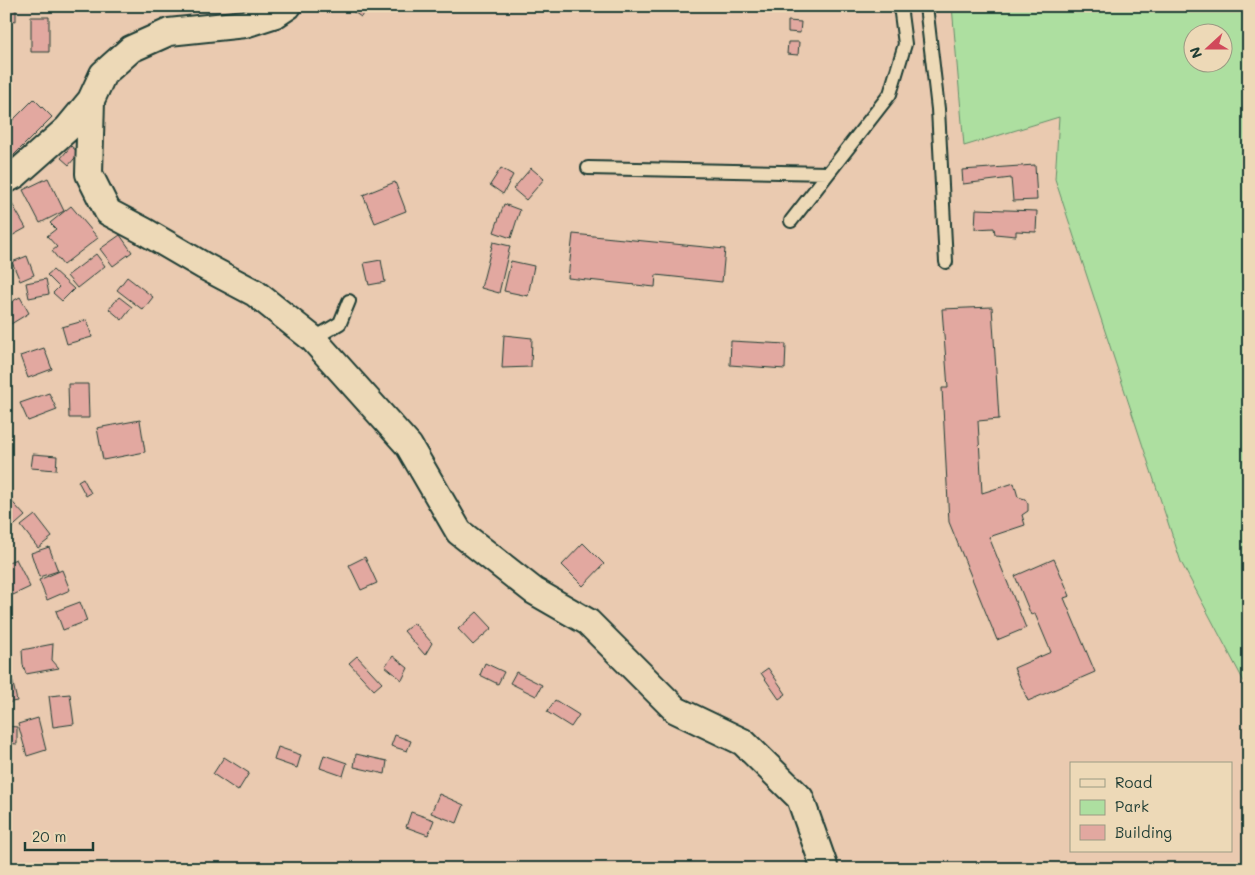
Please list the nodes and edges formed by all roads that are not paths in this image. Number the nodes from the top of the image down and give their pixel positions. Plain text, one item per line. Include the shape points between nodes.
1 (288, 6) edge
2 (900, 6) edge
3 (926, 6) edge
4 (91, 100) junction
5 (588, 168) dead end
6 (828, 173) junction
7 (6, 180) edge
8 (791, 221) dead end
9 (946, 262) dead end
10 (349, 301) dead end
11 (313, 339) junction
12 (824, 869) edge

1 - 4 street via 276,14 245,24 170,32 130,48 103,74
2 - 6 lane via 905,44 890,94
3 - 9 lane via 938,109
4 - 7 street via 67,129
4 - 11 street via 88,174 108,212 255,293
5 - 6 lane
6 - 8 lane
10 - 11 lane via 340,323
11 - 12 street via 409,446 459,532 534,591 588,622 676,710 743,742 800,798

